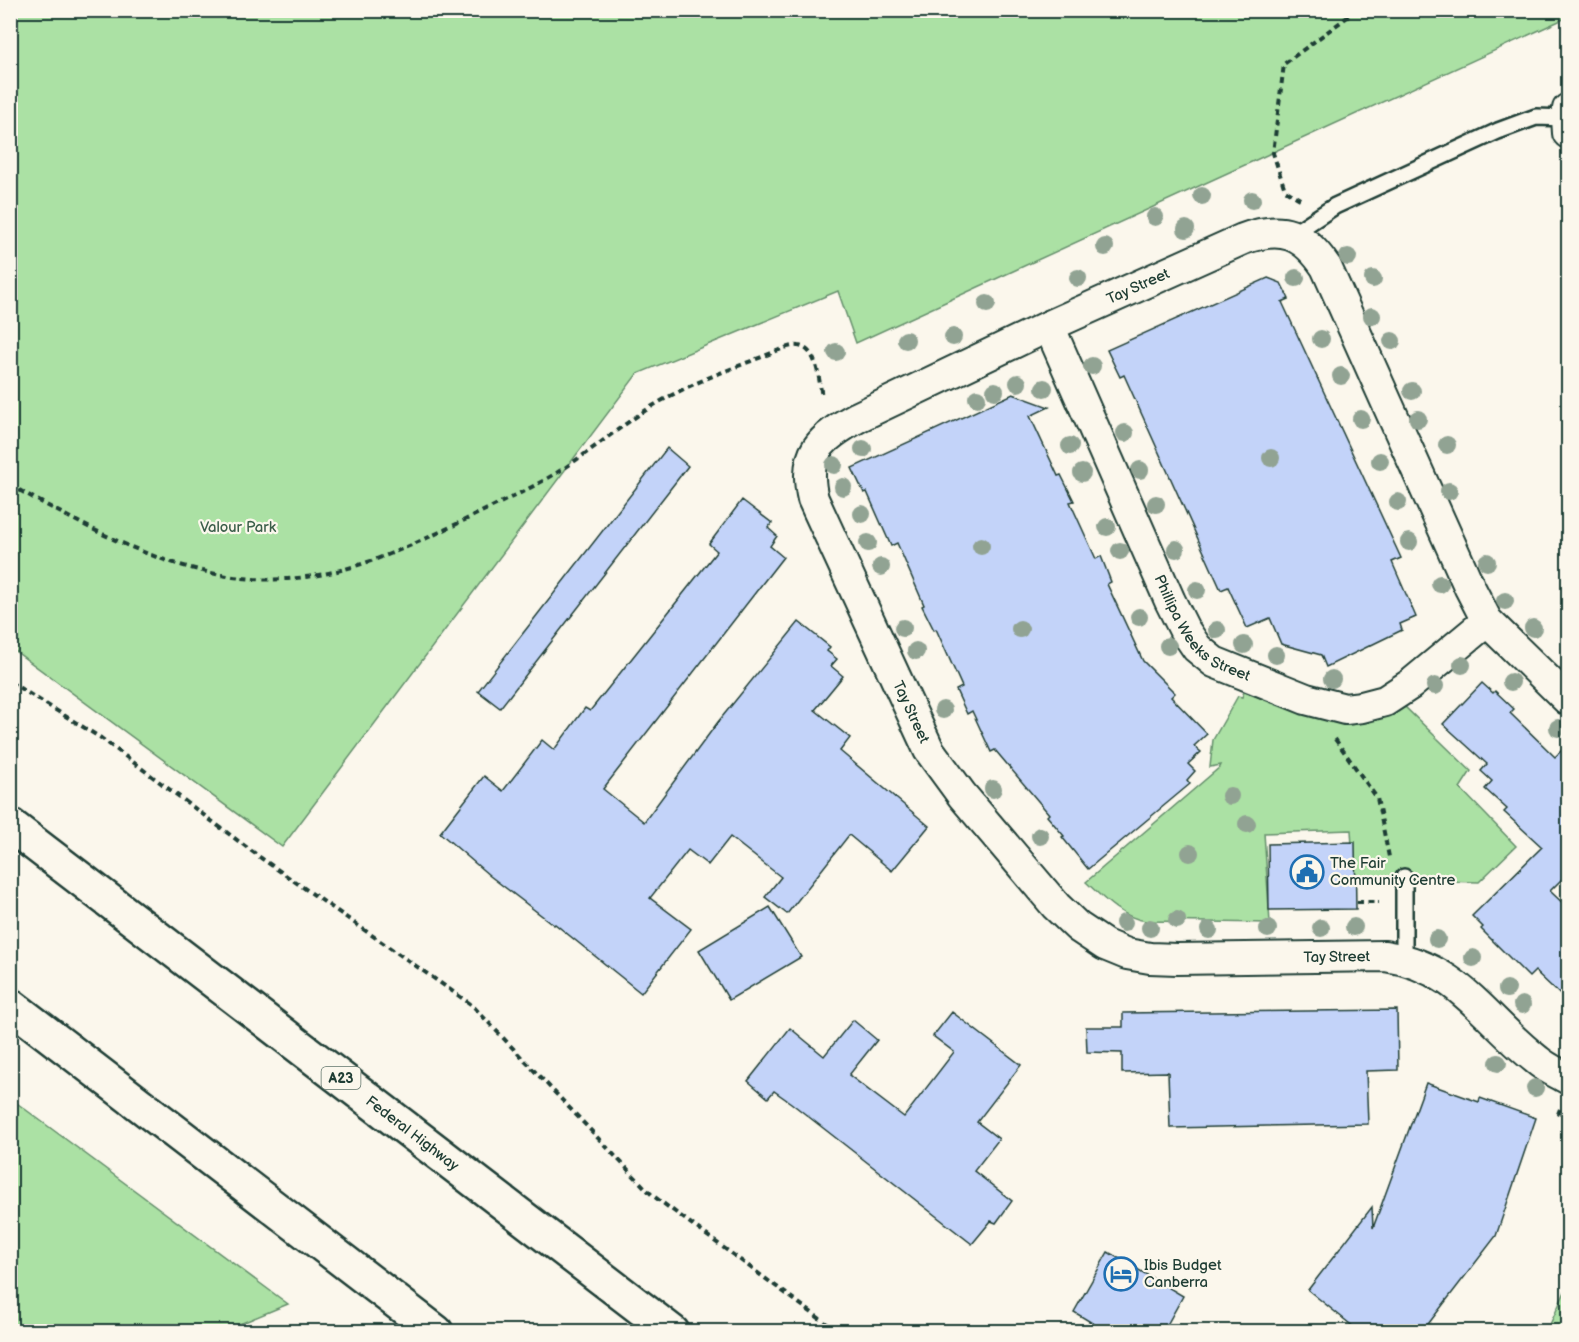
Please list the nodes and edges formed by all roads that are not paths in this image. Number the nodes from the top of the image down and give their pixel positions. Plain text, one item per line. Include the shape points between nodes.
1 (1568, 120) edge
2 (1291, 235) junction
3 (1049, 327) junction
4 (1488, 621) junction
5 (1569, 700) edge
6 (10, 825) edge
7 (1404, 878) road end
8 (1404, 959) junction
9 (10, 1005) edge
10 (1569, 1079) edge
11 (436, 1332) edge
12 (672, 1332) edge

1 - 2 lane via 1536,117 1498,131 1335,206
2 - 3 street, Tay Street via 1276,231 1243,239
2 - 4 street via 1304,242 1326,267
3 - 4 street, Phillipa Weeks Street via 1165,591 1197,648 1214,662 1306,699 1345,709 1362,707 1385,701 1411,684
3 - 8 street, Tay Street via 832,432 814,454 810,468 813,499 929,750 1056,906 1105,945 1150,958
4 - 5 street
6 - 12 highway, Federal Highway / A23
7 - 8 lane
8 - 10 street, Tay Street via 1444,976 1538,1061
9 - 11 highway

